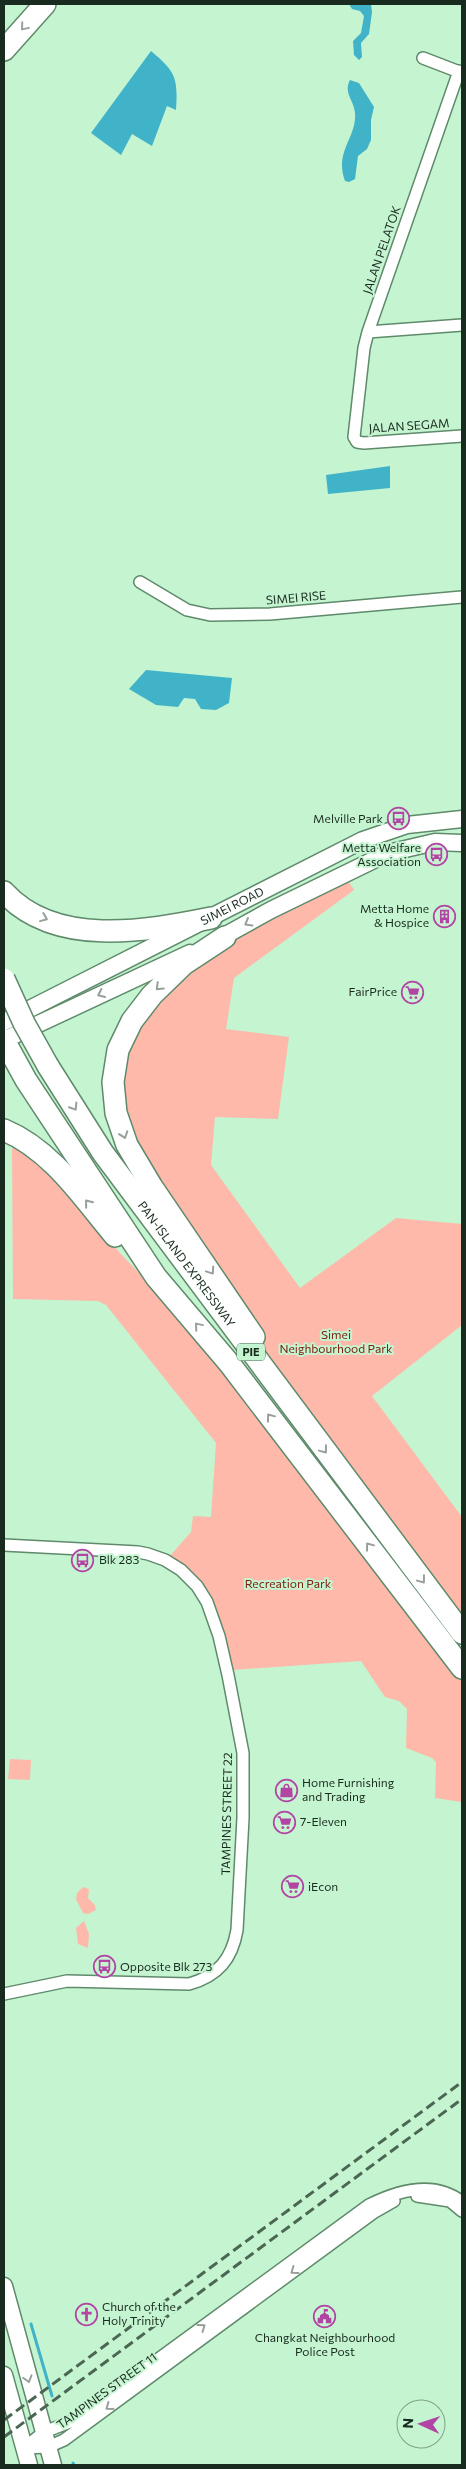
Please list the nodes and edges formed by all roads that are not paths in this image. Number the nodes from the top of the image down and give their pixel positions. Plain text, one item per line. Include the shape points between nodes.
1 (45, 4) edge
2 (4, 50) edge
3 (423, 58) dead end
4 (461, 72) edge
5 (462, 325) edge
6 (368, 332) junction
7 (462, 436) edge
8 (357, 442) joint
9 (140, 582) dead end
10 (462, 597) edge
11 (462, 819) edge
12 (462, 843) edge
13 (4, 892) edge
14 (211, 918) junction
15 (225, 937) junction
16 (4, 979) edge
17 (8, 1031) edge
18 (4, 1130) edge
19 (156, 1277) junction
20 (302, 1421) junction
21 (4, 1545) edge
22 (462, 1633) edge
23 (462, 1668) edge
24 (4, 1994) edge
25 (462, 2202) edge
26 (462, 2210) edge
27 (4, 2286) edge
28 (4, 2375) edge
29 (46, 2439) junction
30 (24, 2448) junction
31 (29, 2465) edge
32 (53, 2465) edge

1 -> 2 highway
3 - 4 street
4 - 6 street, JALAN PELATOK
5 - 6 street
6 - 8 street, JALAN PELATOK via 354,437
7 - 8 street, JALAN SEGAM
9 - 10 street, SIMEI RISE via 187,610 210,615 270,614
11 - 14 main road, SIMEI ROAD via 407,825 367,838
12 -> 15 main road, SIMEI ROAD via 435,842 388,853 271,910
13 -> 14 highway via 11,900 42,918 95,932 131,932
14 - 17 main road, SIMEI ROAD
15 -> 17 main road, SIMEI ROAD
15 -> 20 highway via 180,967 132,1021 118,1050 113,1082 116,1114 127,1145 152,1187 241,1314
16 -> 20 highway, PAN-ISLAND EXPRESSWAY / PIE, bridge via 48,1066 103,1153
17 - 19 highway, PIE via 26,1080
19 -> 18 highway via 134,1260 70,1181 38,1150
23 -> 19 highway, PIE via 229,1363
20 -> 22 highway, PAN-ISLAND EXPRESSWAY / PIE
21 - 24 street, TAMPINES STREET 22 via 138,1552 165,1560 181,1570 207,1602 219,1636 240,1732 244,1770 237,1930 231,1953 221,1968 205,1979 189,1984 67,1981
29 -> 25 street, TAMPINES STREET 11 via 369,2205 409,2190 433,2189 452,2194
26 -> 29 street, TAMPINES STREET 11 via 450,2201 431,2197 411,2196 389,2203 79,2430
27 -> 29 main road
28 - 30 main road
29 - 30 street, TAMPINES STREET 11
29 - 32 main road
30 - 31 main road

